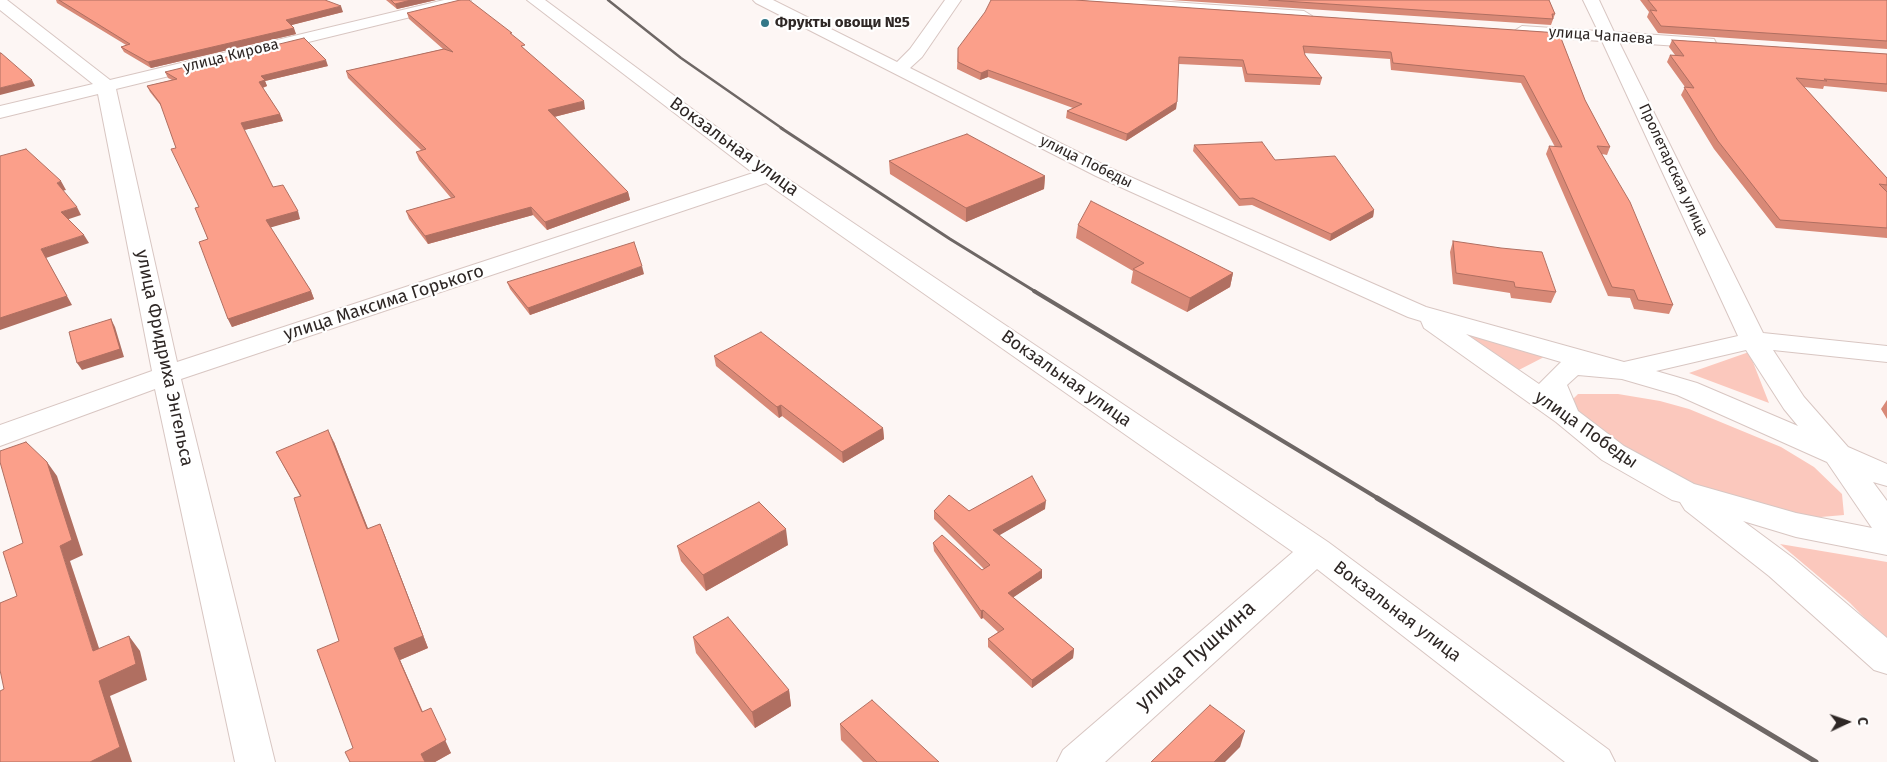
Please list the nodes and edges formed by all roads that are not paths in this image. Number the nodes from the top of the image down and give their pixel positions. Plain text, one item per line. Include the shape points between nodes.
1 (463, 0) edge
2 (535, 0) edge
3 (761, 0) edge
4 (954, 0) edge
5 (1075, 0) edge
6 (1591, 0) edge
7 (0, 2) edge
8 (1322, 17) edge
9 (1510, 30) edge
10 (1610, 37) junction
11 (1722, 44) edge
12 (899, 69) junction
13 (106, 86) junction
14 (0, 112) edge
15 (770, 175) junction
16 (1417, 312) junction
17 (1753, 340) junction
18 (1887, 354) edge
19 (1623, 371) junction
20 (166, 375) junction
21 (1566, 416) junction
22 (0, 436) edge
23 (1838, 455) junction
24 (1887, 476) edge
25 (1683, 492) junction
26 (1887, 525) edge
27 (1887, 543) edge
28 (1316, 550) junction
29 (1887, 659) edge
30 (255, 762) edge
31 (1077, 762) edge
32 (1595, 762) edge

1 - 13 street, улица Кирова
2 - 15 street, Вокзальная улица
3 - 12 street, улица Победы
4 - 12 street via 916,52
5 - 8 street
6 - 10 street, Пролетарская улица
7 - 13 street
9 - 10 street, улица Чапаева
10 - 11 street, улица Чапаева
10 - 17 street, Пролетарская улица
12 - 16 street, улица Победы via 1103,172
13 - 14 street, улица Кирова
13 - 20 street, улица Фридриха Энгельса
15 - 20 street, улица Максима Горького
15 - 28 street, Вокзальная улица
16 - 19 street, улица Победы
16 - 21 street, улица Победы
17 - 18 street
17 - 19 street
17 - 23 street, Пролетарская улица via 1794,403
19 - 21 street via 1572,366 1553,384
19 - 23 street, улица Победы via 1687,389
20 - 22 street, улица Максима Горького
20 - 30 street, улица Фридриха Энгельса
21 - 25 street, улица Победы via 1614,453
23 - 24 street, улица Победы
23 - 26 street, Пролетарская улица
25 - 27 street, улица Победы via 1796,525
25 - 29 street via 1781,567
28 - 31 street, улица Пушкина
28 - 32 street, Вокзальная улица

